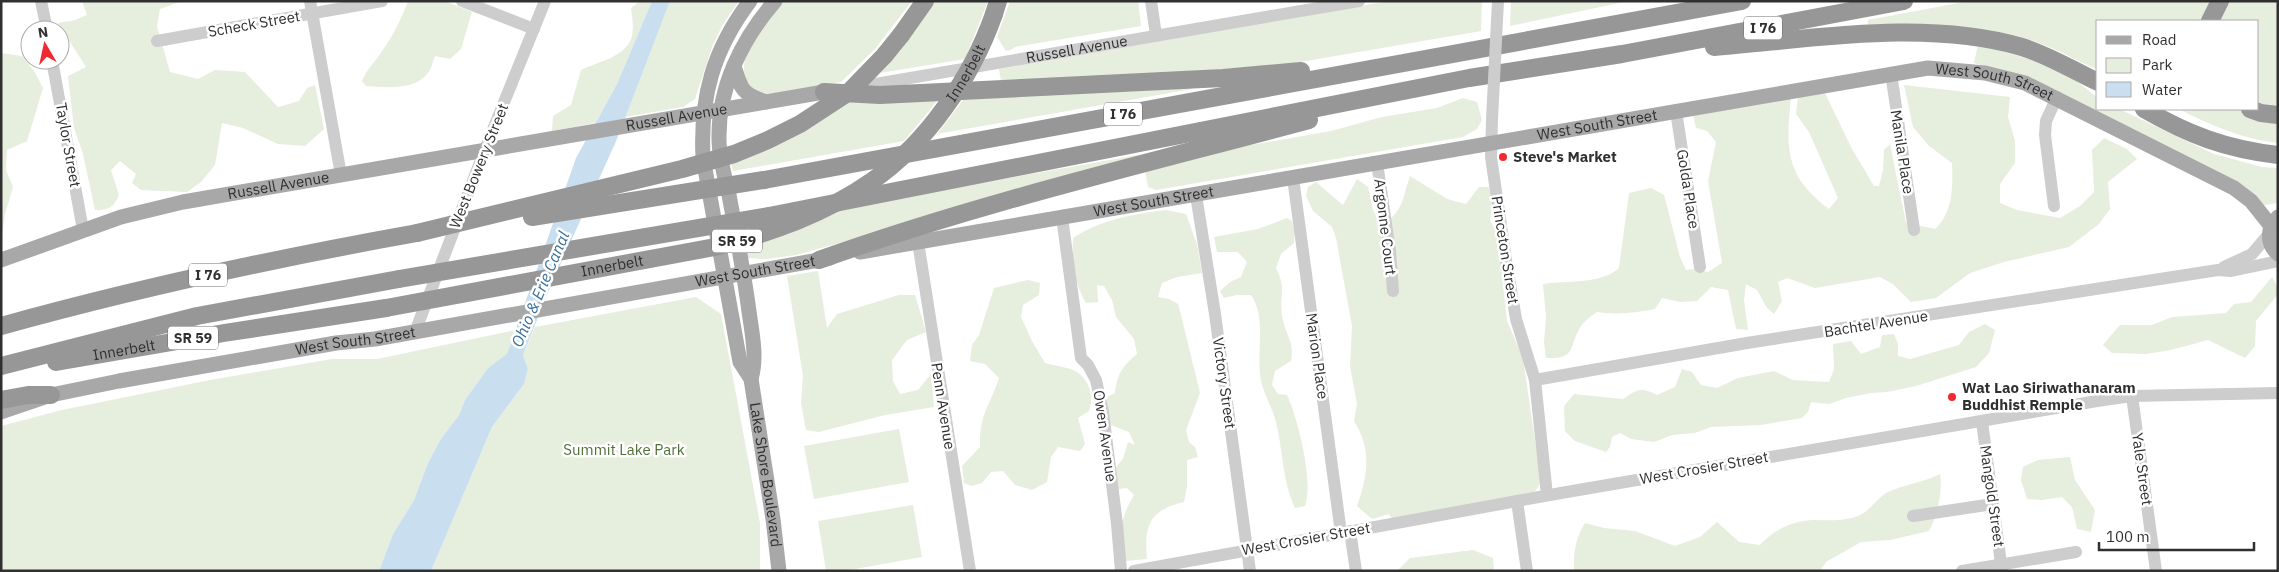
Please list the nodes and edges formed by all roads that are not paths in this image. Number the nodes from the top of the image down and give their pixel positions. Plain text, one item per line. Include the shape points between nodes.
1 (41, 1) edge
2 (382, 1) edge
3 (462, 1) edge
4 (545, 1) edge
5 (750, 1) edge
6 (775, 1) edge
7 (925, 1) edge
8 (1151, 1) edge
9 (1359, 1) edge
10 (1498, 1) edge
11 (1699, 1) edge
12 (1742, 1) edge
13 (1904, 1) edge
14 (2220, 1) edge
15 (1335, 3) edge
16 (312, 8) edge
17 (996, 8) edge
18 (45, 20) edge
19 (2210, 20) edge
20 (534, 29) junction
21 (1574, 32) junction
22 (1156, 35) junction
23 (157, 41) dead end
24 (1482, 47) junction
25 (1622, 54) junction
26 (734, 66) junction
27 (54, 70) edge
28 (1891, 73) junction
29 (1470, 78) junction
30 (2096, 81) edge
31 (824, 92) junction
32 (2057, 97) junction
33 (767, 103) junction
34 (2146, 110) edge
35 (2255, 110) edge
36 (721, 111) junction
37 (1676, 111) junction
38 (703, 114) junction
39 (2278, 115) edge
40 (1492, 142) junction
41 (484, 152) junction
42 (2278, 155) edge
43 (1378, 164) junction
44 (341, 175) junction
45 (1293, 178) junction
46 (1196, 195) junction
47 (2054, 206) dead end
48 (1062, 218) junction
49 (2273, 226) edge
50 (83, 230) junction
51 (1914, 230) dead end
52 (417, 233) junction
53 (918, 242) junction
54 (2278, 254) edge
55 (1, 260) edge
56 (819, 260) junction
57 (2278, 261) edge
58 (1700, 267) dead end
59 (2218, 270) junction
60 (744, 273) junction
61 (726, 276) junction
62 (1393, 291) dead end
63 (1, 326) edge
64 (415, 332) junction
65 (1, 366) edge
66 (1, 372) edge
67 (751, 379) junction
68 (1535, 380) junction
69 (2278, 394) edge
70 (51, 395) junction
71 (2132, 396) junction
72 (1, 400) edge
73 (1, 412) edge
74 (1982, 422) junction
75 (1548, 495) junction
76 (1517, 500) junction
77 (1993, 504) junction
78 (1913, 516) dead end
79 (1346, 532) junction
80 (1246, 549) junction
81 (2076, 552) dead end
82 (2002, 568) edge
83 (779, 571) edge
84 (970, 571) edge
85 (1121, 571) edge
86 (1134, 571) edge
87 (1250, 571) edge
88 (1356, 571) edge
89 (1527, 571) edge
90 (1962, 571) edge
91 (2156, 571) edge

1 - 18 street
2 - 16 street, Scheck Street
3 - 20 street
4 - 20 street, West Bowery Street
5 - 38 main road, Lake Shore Boulevard via 720,48
6 - 26 main road, Lake Shore Boulevard via 745,41
7 - 52 highway, bridge via 884,56 849,92 800,124 768,140 682,169
8 - 22 street
9 - 15 street, Russell Avenue
10 - 40 street, Princeton Street, bridge
11 - 21 highway
12 - 21 highway, I 76
13 - 25 highway, I 76
14 - 19 highway
15 - 22 street, Russell Avenue
16 - 23 street, Scheck Street
16 - 44 street
17 - 66 highway, Innerbelt / SR 59, bridge via 960,84 927,130 882,174 816,213 759,236 386,308 224,332
20 - 41 street, West Bowery Street
21 - 24 highway, I 76
22 - 31 street, Russell Avenue
24 - 31 highway via 1223,78 880,95
24 - 52 highway, I 76, bridge via 764,180
25 - 29 highway, I 76
25 - 30 highway via 1872,34 1923,33 1987,39 2023,48
26 - 33 main road via 743,91
26 - 36 main road, Lake Shore Boulevard
27 - 50 street, Taylor Street
28 - 32 main road, West South Street via 1928,68 1967,70 2014,79
28 - 37 main road, West South Street
28 - 51 street, Manila Place
29 - 56 highway via 1155,160 884,236
29 - 65 highway, I 76, bridge via 769,216 197,316
31 - 33 main road, Russell Avenue
32 - 47 street via 2046,121 2045,135
32 - 49 main road, West South Street via 2234,188 2251,201
33 - 36 main road, Russell Avenue
34 - 42 highway via 2209,141
35 - 39 highway
36 - 38 main road, Russell Avenue
36 - 60 main road, Lake Shore Boulevard via 720,152
37 - 40 main road, West South Street
37 - 58 street, Golda Place
38 - 41 main road, Russell Avenue
38 - 61 main road, Lake Shore Boulevard via 704,158
40 - 43 main road, West South Street
40 - 68 street, Princeton Street via 1493,175 1514,311
41 - 44 main road, Russell Avenue
41 - 64 street, West Bowery Street
43 - 45 main road, West South Street
43 - 62 street, Argonne Court
44 - 50 main road, Russell Avenue via 183,202
45 - 46 main road, West South Street
45 - 79 street, Marion Place
46 - 48 main road, West South Street
46 - 80 street, Victory Street
48 - 53 main road, West South Street
48 - 85 street, Owen Avenue via 1081,358 1096,380 1103,412
49 - 54 main road, West South Street via 2272,247
49 - 59 street, Bachtel Avenue via 2252,254
50 - 55 main road, Russell Avenue
52 - 63 highway, I 76 via 241,267
53 - 56 main road, West South Street
53 - 84 street, Penn Avenue
56 - 60 main road, West South Street
57 - 59 street, Bachtel Avenue via 2231,271
59 - 68 street, Bachtel Avenue via 1747,343
60 - 61 main road, West South Street
60 - 67 main road, Lake Shore Boulevard via 756,363
61 - 64 main road, West South Street
61 - 67 main road, Lake Shore Boulevard via 740,362
64 - 70 main road, West South Street via 336,343
67 - 83 main road, Lake Shore Boulevard via 774,519
68 - 75 street, Princeton Street
69 - 71 street, West Crosier Street
70 - 72 highway
70 - 73 main road, West South Street
71 - 74 street, West Crosier Street
71 - 91 street, Yale Street
74 - 75 street, West Crosier Street
74 - 77 street, Mangold Street
75 - 76 street, West Crosier Street
76 - 79 street, West Crosier Street
76 - 89 street
77 - 78 street
77 - 82 street, Mangold Street
79 - 80 street, West Crosier Street
79 - 88 street, Marion Place
80 - 86 street, West Crosier Street
80 - 87 street, Victory Street
81 - 82 street
82 - 90 street

